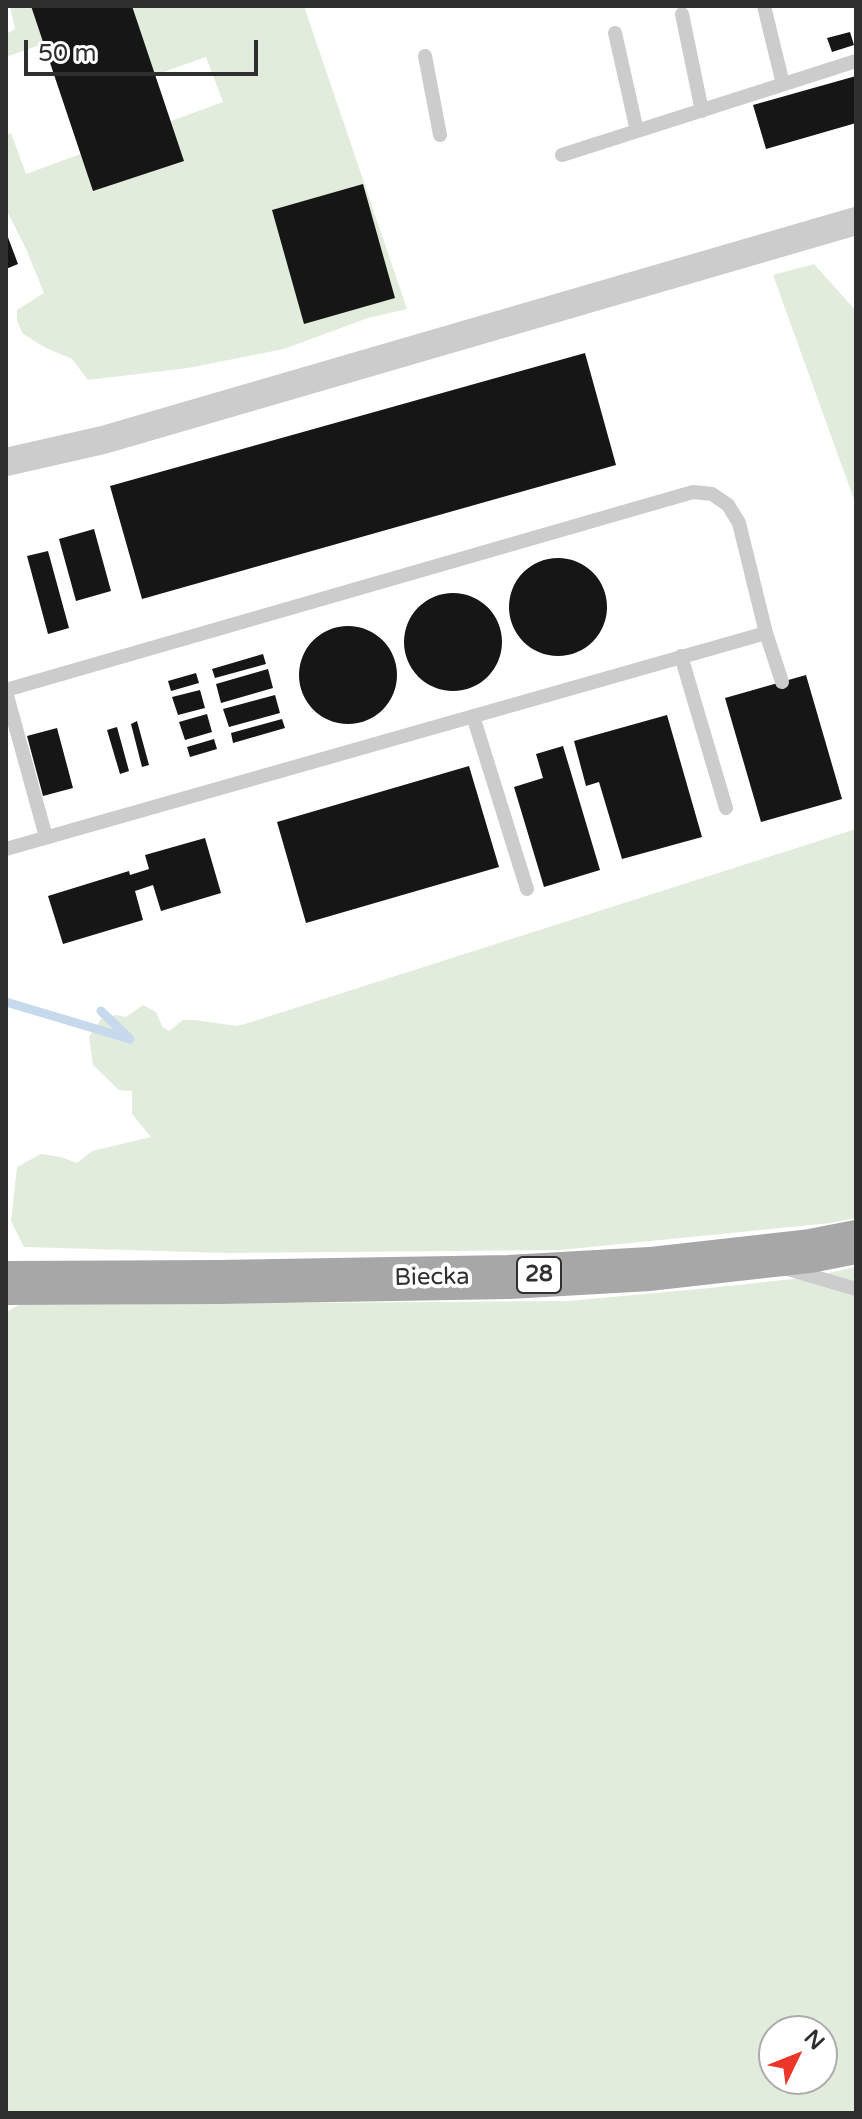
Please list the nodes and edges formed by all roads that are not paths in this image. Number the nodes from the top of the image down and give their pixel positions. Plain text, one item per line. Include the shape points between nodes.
1 (764, 6) edge
2 (682, 14) dead end
3 (615, 33) dead end
4 (425, 56) dead end
5 (856, 61) edge
6 (783, 84) junction
7 (702, 111) junction
8 (637, 131) junction
9 (440, 135) dead end
10 (562, 155) dead end
11 (856, 221) edge
12 (6, 462) edge
13 (766, 633) junction
14 (681, 656) junction
15 (782, 682) dead end
16 (6, 691) edge
17 (473, 716) junction
18 (726, 808) dead end
19 (46, 837) junction
20 (6, 849) edge
21 (527, 889) dead end
22 (856, 1242) edge
23 (749, 1258) junction
24 (6, 1283) edge
25 (856, 1289) edge

1 - 6 lane
2 - 7 lane
3 - 8 lane
4 - 9 lane
5 - 6 lane
6 - 7 lane
7 - 8 lane
8 - 10 lane
11 - 12 street via 103,440
13 - 14 lane
13 - 15 lane
13 - 16 lane via 739,523 728,505 712,494 693,492
14 - 17 lane
14 - 18 lane
16 - 19 lane
17 - 19 lane
17 - 21 lane
19 - 20 lane
22 - 23 main road, Biecka / 28
23 - 24 main road, Biecka / 28 via 509,1277
23 - 25 lane

